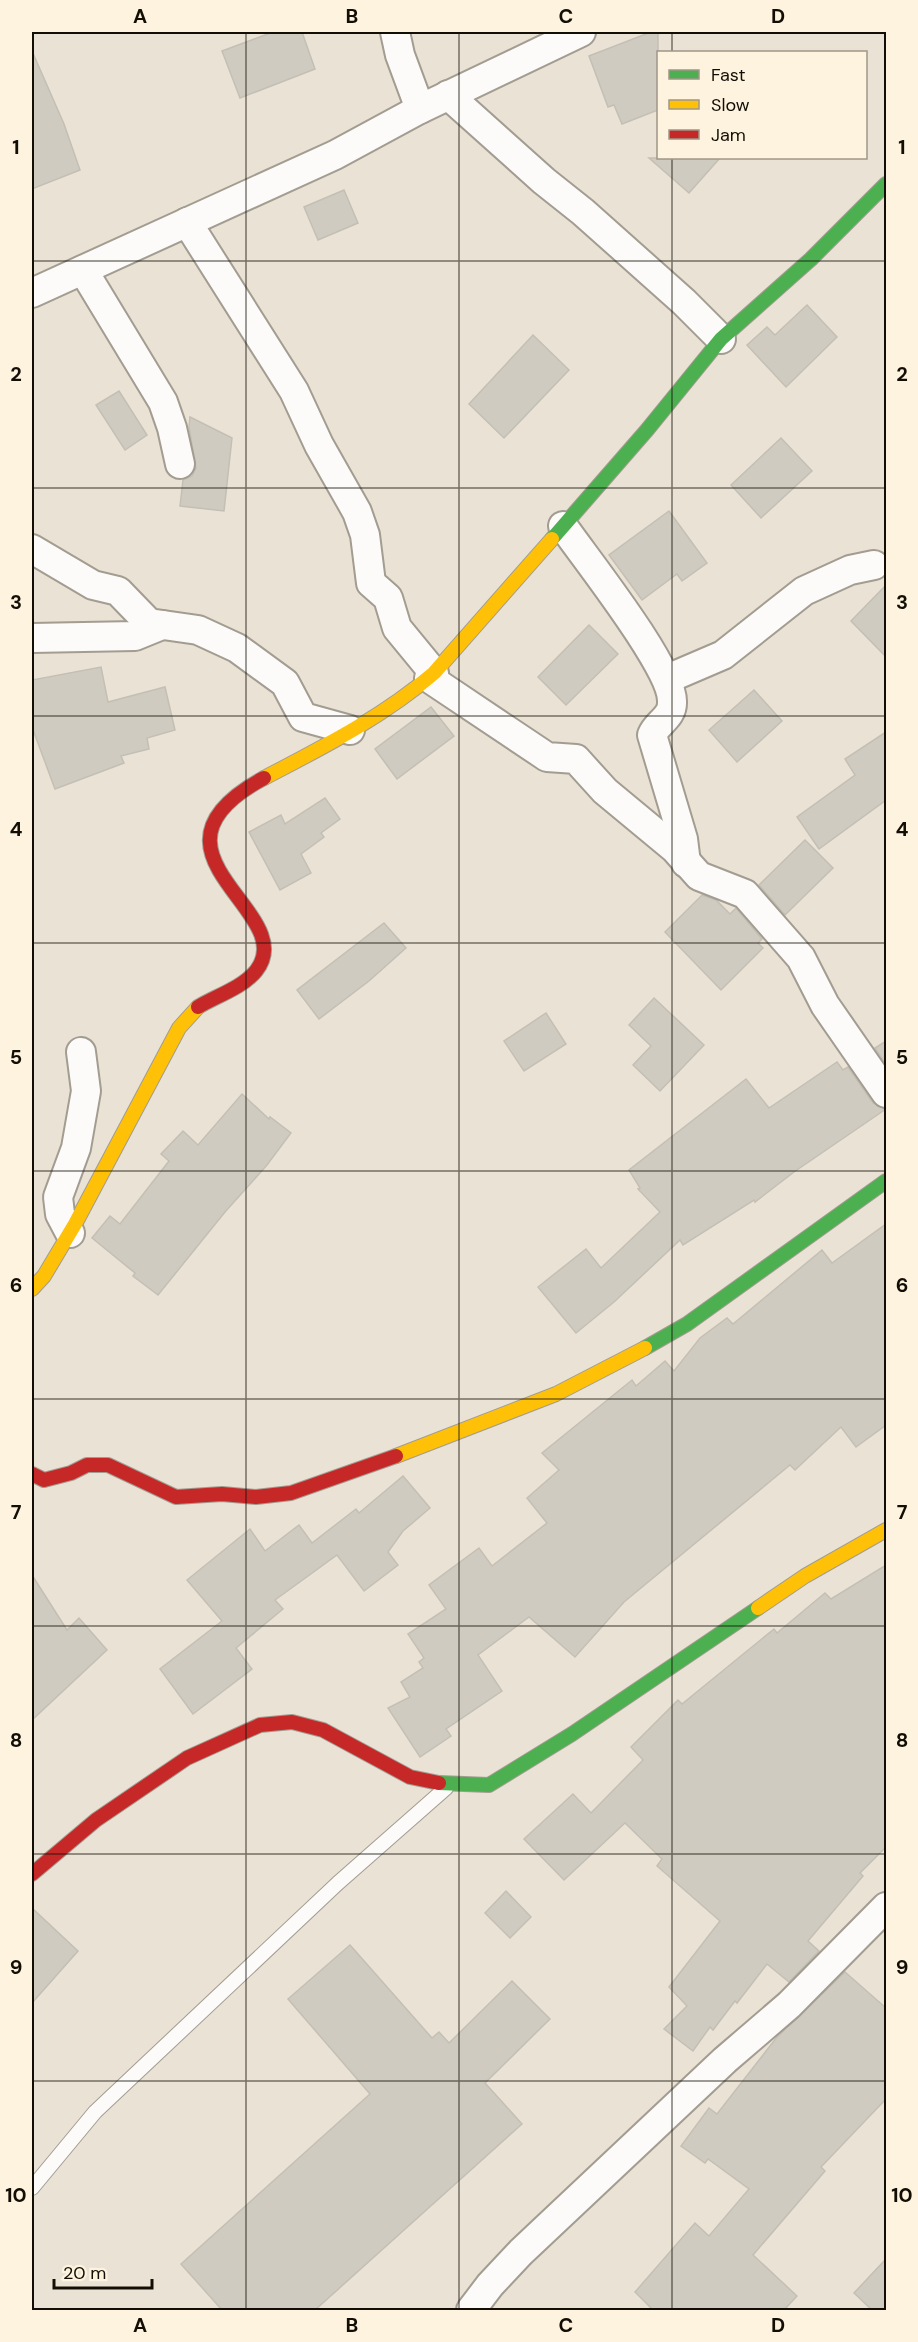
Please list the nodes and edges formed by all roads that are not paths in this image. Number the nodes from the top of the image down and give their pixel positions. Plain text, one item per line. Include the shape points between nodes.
1 (394, 32) edge
2 (581, 32) edge
3 (448, 95) junction
4 (420, 109) junction
5 (886, 184) edge
6 (187, 222) junction
7 (83, 270) junction
8 (32, 293) edge
9 (721, 339) junction
10 (180, 464) dead end
11 (563, 526) junction
12 (32, 549) edge
13 (874, 565) dead end
14 (162, 625) junction
15 (32, 638) edge
16 (432, 676) junction
17 (667, 679) junction
18 (350, 730) junction
19 (686, 863) junction
20 (81, 1052) dead end
21 (886, 1093) edge
22 (886, 1181) edge
23 (70, 1233) junction
24 (32, 1289) edge
25 (32, 1474) edge
26 (886, 1530) edge
27 (449, 1785) junction
28 (32, 1875) edge
29 (886, 1907) edge
30 (32, 2188) edge
31 (471, 2310) edge

1 - 4 street
2 - 3 street
3 - 4 street
3 - 9 street
4 - 6 street via 335,155
5 - 9 street via 811,259
6 - 7 street
6 - 16 street via 294,391 357,512 365,535 371,583 388,598 397,628
7 - 8 street
7 - 10 street via 163,402
9 - 11 street
11 - 16 street
11 - 17 street via 623,608
12 - 14 street via 93,585 118,591 142,618
13 - 17 street via 850,570 804,591 723,655
14 - 15 street via 135,636
14 - 18 street via 198,630 237,648 285,683 303,717
16 - 18 street via 394,705
16 - 19 street via 547,757 576,759 605,792 672,846
17 - 19 street via 670,712 652,735 683,839
18 - 23 street via 221,806 209,827 209,848 216,867 259,929 263,955 260,966 253,976 190,1013 179,1028
19 - 21 street via 699,876 737,890 750,900 801,958 825,1005
20 - 23 street via 86,1091 76,1148 58,1197 60,1214
22 - 25 street via 687,1324 610,1368 556,1394 332,1480 279,1495 176,1497 108,1465 87,1465 44,1480
23 - 24 street
26 - 27 street via 805,1576 507,1776 489,1785
27 - 28 street via 410,1777 323,1730 292,1722 260,1725 188,1758 96,1820
27 - 30 lane via 338,1883 95,2112
29 - 31 street via 789,2005 520,2252

